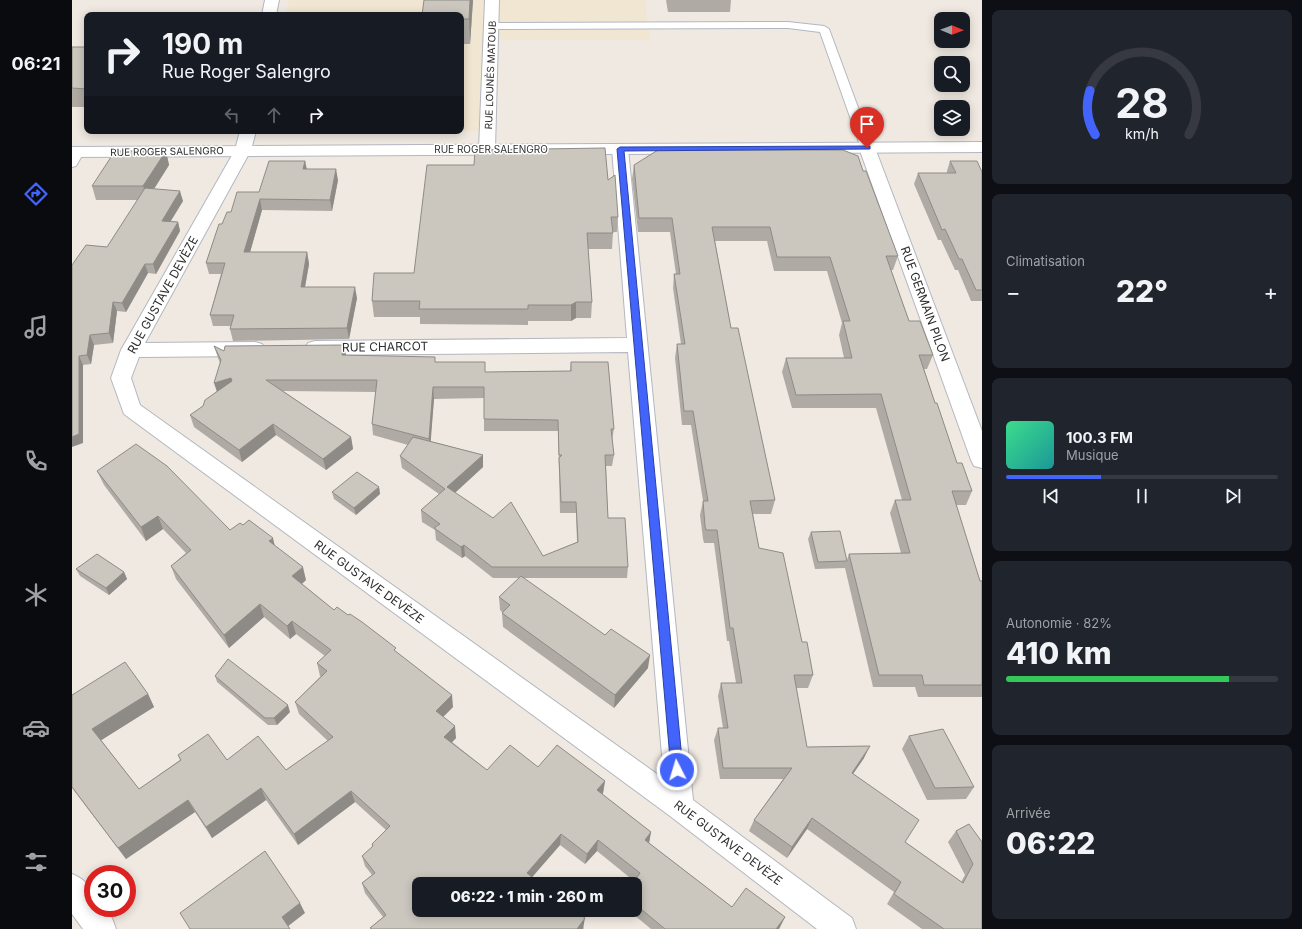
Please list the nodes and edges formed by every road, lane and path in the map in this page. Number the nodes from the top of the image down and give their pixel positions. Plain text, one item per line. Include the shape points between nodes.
1 (272, 0) edge
2 (492, 0) edge
3 (270, 12) edge
4 (491, 26) junction
5 (245, 141) edge
6 (982, 147) edge
7 (867, 148) junction
8 (487, 149) junction
9 (620, 149) junction
10 (74, 155) edge
11 (638, 345) junction
12 (274, 348) edge
13 (298, 348) edge
14 (131, 350) junction
15 (982, 460) edge
16 (680, 807) junction
17 (72, 889) edge
18 (101, 929) edge
19 (840, 929) edge

1 - 3 street
2 - 4 street, RUE LOUNÈS MATOUB
4 - 7 lane via 788,24 824,29
4 - 8 street, RUE LOUNÈS MATOUB
5 - 8 street, RUE ROGER SALENGRO
5 - 10 street, RUE ROGER SALENGRO
5 - 14 street, RUE GUSTAVE DEVÈZE
6 - 7 street, RUE ROGER SALENGRO
7 - 9 street, RUE ROGER SALENGRO
7 - 15 street, RUE GERMAIN PILON
8 - 9 street, RUE ROGER SALENGRO
9 - 11 street
11 - 13 street, RUE CHARCOT
11 - 16 street
12 - 14 street
14 - 16 street, RUE GUSTAVE DEVÈZE via 121,378 131,409
16 - 19 street, RUE GUSTAVE DEVÈZE
17 - 18 street

